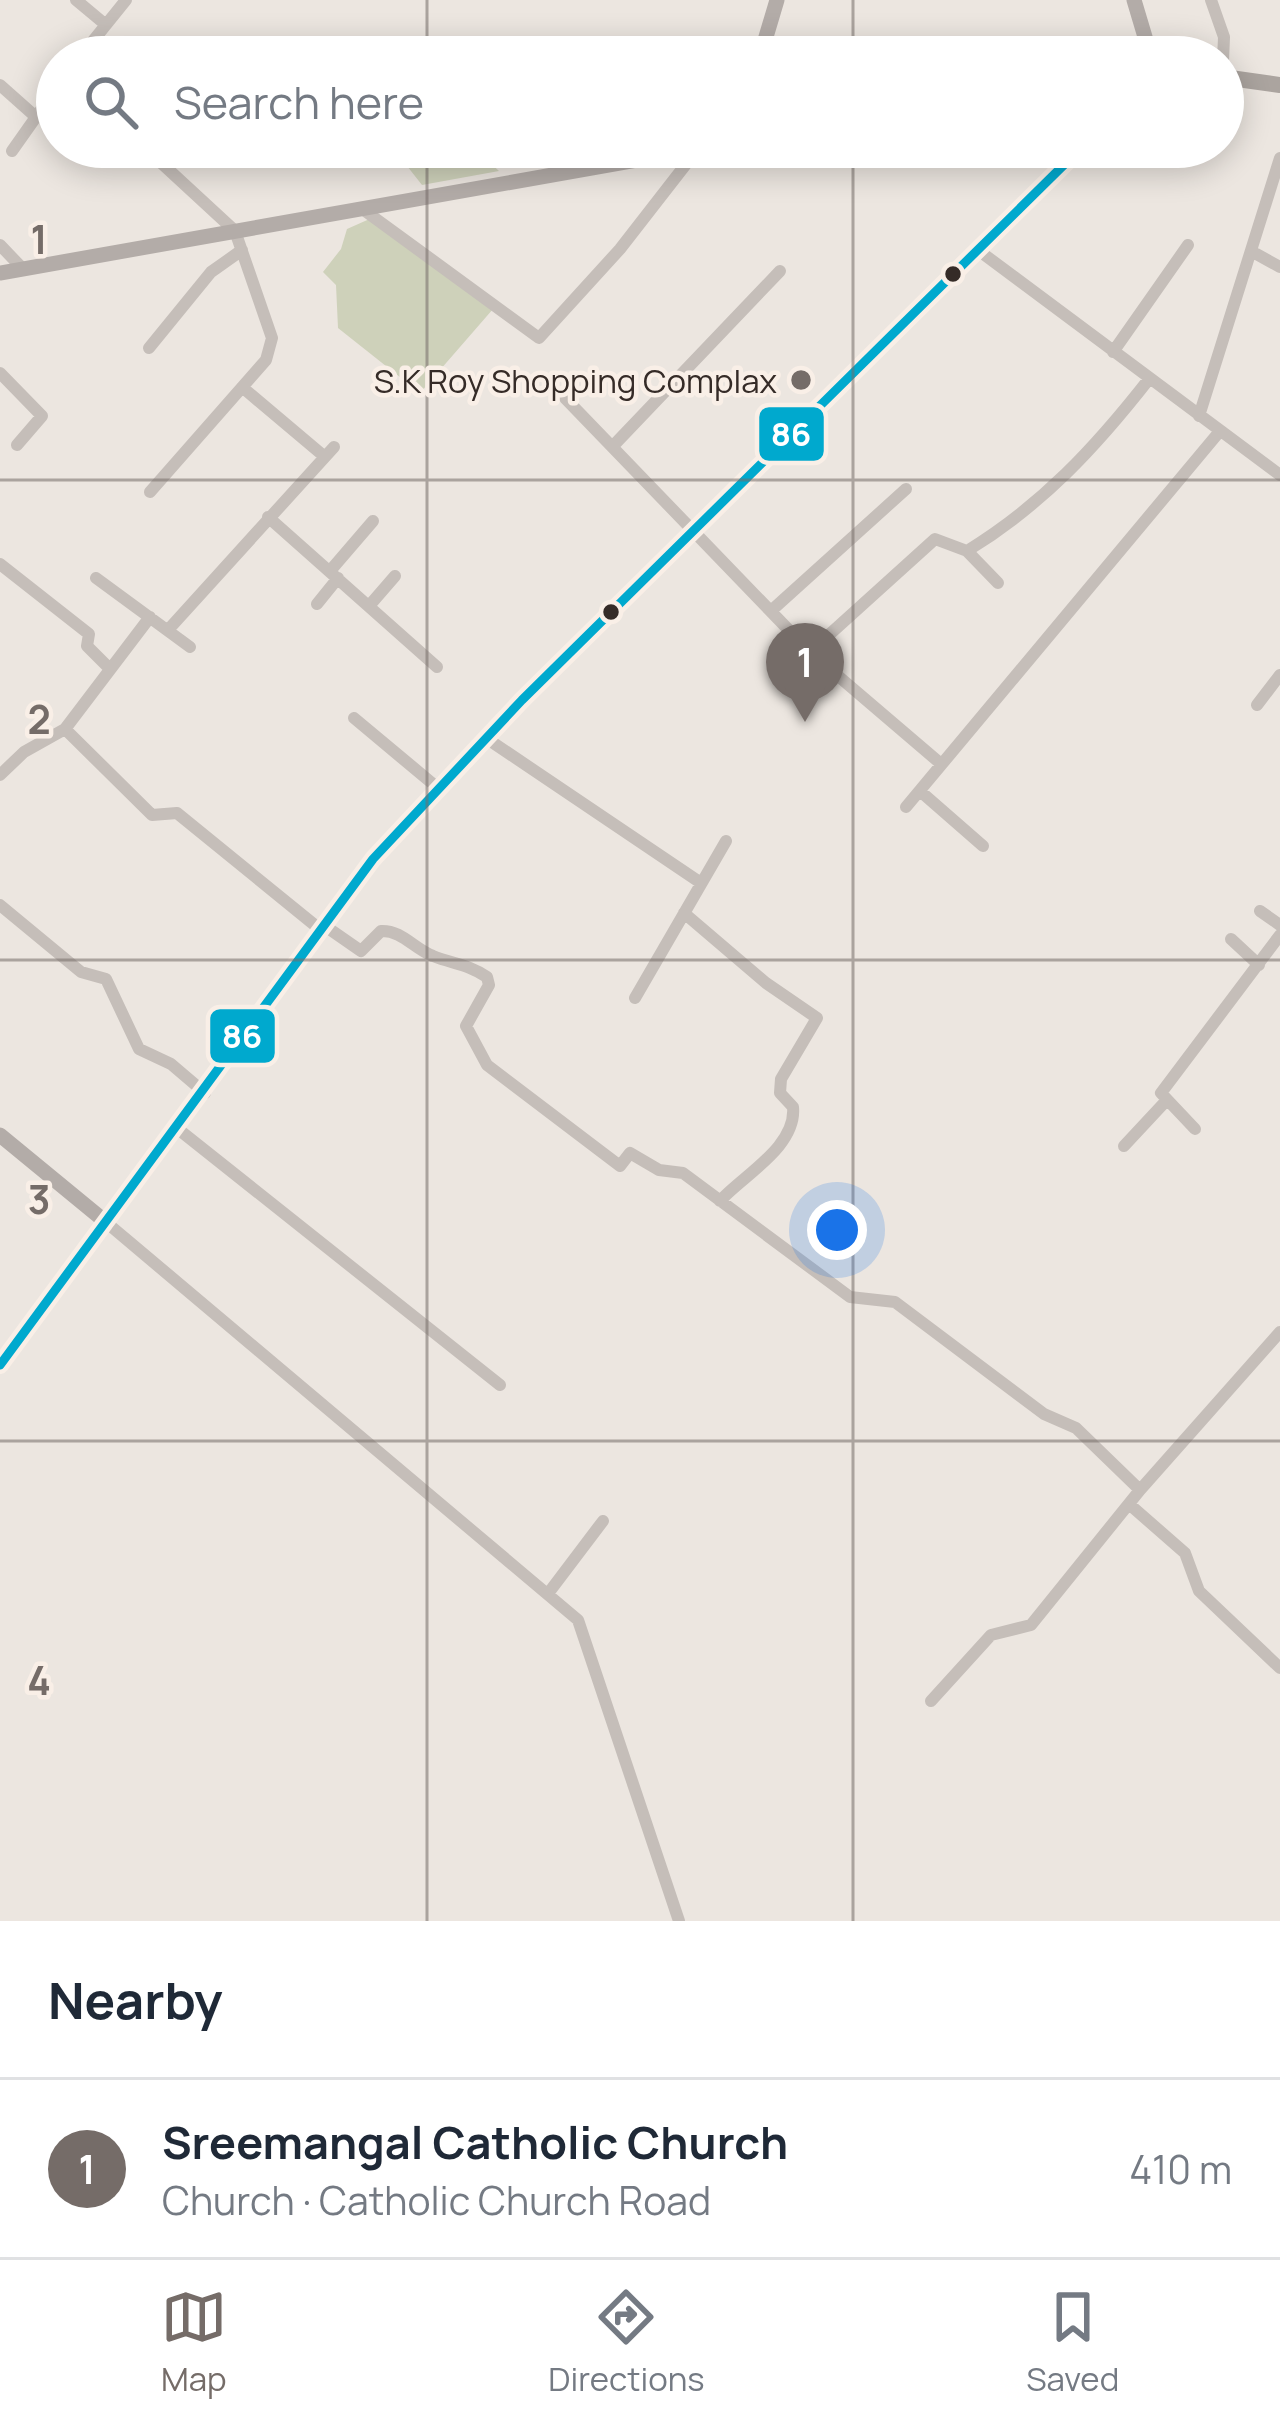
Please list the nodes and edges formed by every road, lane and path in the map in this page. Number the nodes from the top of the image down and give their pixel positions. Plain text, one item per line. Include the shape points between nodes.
1 (76, 0) edge
2 (125, 0) edge
3 (777, 0) edge
4 (1134, 0) edge
5 (1211, 0) edge
6 (106, 25) junction
7 (97, 36) edge
8 (766, 36) edge
9 (1145, 36) edge
10 (1224, 36) edge
11 (1244, 80) edge
12 (0, 85) edge
13 (1280, 85) edge
14 (36, 117) joint
15 (11, 152) dead end
16 (1280, 158) edge
17 (167, 168) edge
18 (588, 168) edge
19 (688, 168) edge
20 (1061, 168) edge
21 (361, 207) junction
22 (236, 231) junction
23 (1188, 244) dead end
24 (0, 245) edge
25 (242, 250) junction
26 (979, 250) junction
27 (1251, 251) junction
28 (1280, 267) edge
29 (23, 269) junction
30 (780, 271) dead end
31 (0, 273) edge
32 (149, 348) dead end
33 (1113, 352) junction
34 (0, 373) edge
35 (1149, 379) junction
36 (242, 387) junction
37 (565, 398) dead end
38 (1199, 416) junction
39 (1220, 431) junction
40 (17, 445) dead end
41 (614, 446) junction
42 (1280, 475) edge
43 (906, 489) dead end
44 (150, 492) dead end
45 (268, 517) junction
46 (373, 520) dead end
47 (695, 532) junction
48 (967, 551) junction
49 (0, 564) edge
50 (334, 575) junction
51 (395, 576) dead end
52 (96, 578) dead end
53 (998, 584) dead end
54 (317, 604) dead end
55 (369, 606) junction
56 (772, 610) junction
57 (150, 617) junction
58 (168, 630) junction
59 (190, 647) dead end
60 (810, 652) junction
61 (437, 668) dead end
62 (110, 669) junction
63 (1280, 675) edge
64 (1257, 705) dead end
65 (354, 718) dead end
66 (65, 729) junction
67 (486, 738) junction
68 (940, 763) junction
69 (0, 775) edge
70 (439, 788) junction
71 (920, 791) junction
72 (906, 807) dead end
73 (726, 841) dead end
74 (983, 846) dead end
75 (701, 884) junction
76 (0, 905) edge
77 (1260, 911) dead end
78 (684, 913) junction
79 (1280, 925) edge
80 (323, 929) junction
81 (1280, 935) edge
82 (1232, 939) dead end
83 (1259, 965) junction
84 (635, 998) dead end
85 (205, 1093) junction
86 (1166, 1102) junction
87 (178, 1129) junction
88 (1195, 1129) dead end
89 (0, 1135) edge
90 (1124, 1146) dead end
91 (720, 1201) junction
92 (107, 1223) junction
93 (1280, 1332) edge
94 (0, 1365) edge
95 (500, 1385) dead end
96 (1140, 1490) junction
97 (1129, 1504) junction
98 (603, 1520) dead end
99 (550, 1591) junction
100 (1280, 1668) edge
101 (931, 1701) dead end
102 (679, 1921) edge

1 - 6 street
2 - 6 street
3 - 8 main road
4 - 9 main road
5 - 10 street
6 - 7 street
11 - 13 highway
12 - 14 street
14 - 15 street
16 - 27 street
17 - 22 street
18 - 21 main road
19 - 21 street via 538,338
20 - 26 highway
21 - 22 main road
22 - 25 street
22 - 29 main road
23 - 33 street
24 - 29 street
25 - 32 street via 211,272
25 - 36 street via 272,338 266,360
26 - 33 street
26 - 47 highway
27 - 28 street
27 - 38 street
29 - 31 main road
30 - 41 street
33 - 35 street
34 - 40 street via 42,416
35 - 38 street
35 - 48 street via 1066,478 1022,518
36 - 44 street
36 - 45 street via 329,452
37 - 41 street
38 - 39 street
39 - 42 street
39 - 68 street
41 - 47 street
43 - 56 street
45 - 50 street
45 - 58 street
46 - 50 street
47 - 56 street
47 - 67 highway
48 - 53 street
48 - 60 street via 935,539
49 - 62 street via 89,634 87,646
50 - 54 street
50 - 55 street
51 - 55 street
52 - 57 street
55 - 61 street
56 - 60 street
57 - 58 street
57 - 62 street
58 - 59 street
60 - 68 street
62 - 66 street
63 - 64 street
65 - 70 street
66 - 69 street
66 - 80 street via 152,814 177,813
67 - 70 highway
67 - 75 street
68 - 71 street
70 - 80 highway
71 - 72 street
71 - 74 street
73 - 75 street
75 - 78 street
76 - 85 street via 81,971 106,980 139,1049
77 - 79 street
78 - 84 street
78 - 91 street via 817,1018 781,1079 792,1120 765,1162
80 - 85 highway
80 - 91 street via 361,951 381,931 394,932 487,977 466,1026 487,1065 620,1166 630,1153 690,1177
81 - 83 street
82 - 83 street
83 - 86 street via 1160,1093
85 - 87 highway
86 - 88 street
86 - 90 street
87 - 92 highway
87 - 95 street
89 - 92 main road
91 - 96 street via 850,1297 895,1302 1044,1414 1076,1428
92 - 94 highway
92 - 99 street
93 - 96 street
96 - 97 street
97 - 100 street via 1185,1553 1199,1591
97 - 101 street via 1031,1625 991,1635
98 - 99 street
99 - 102 street via 588,1640

